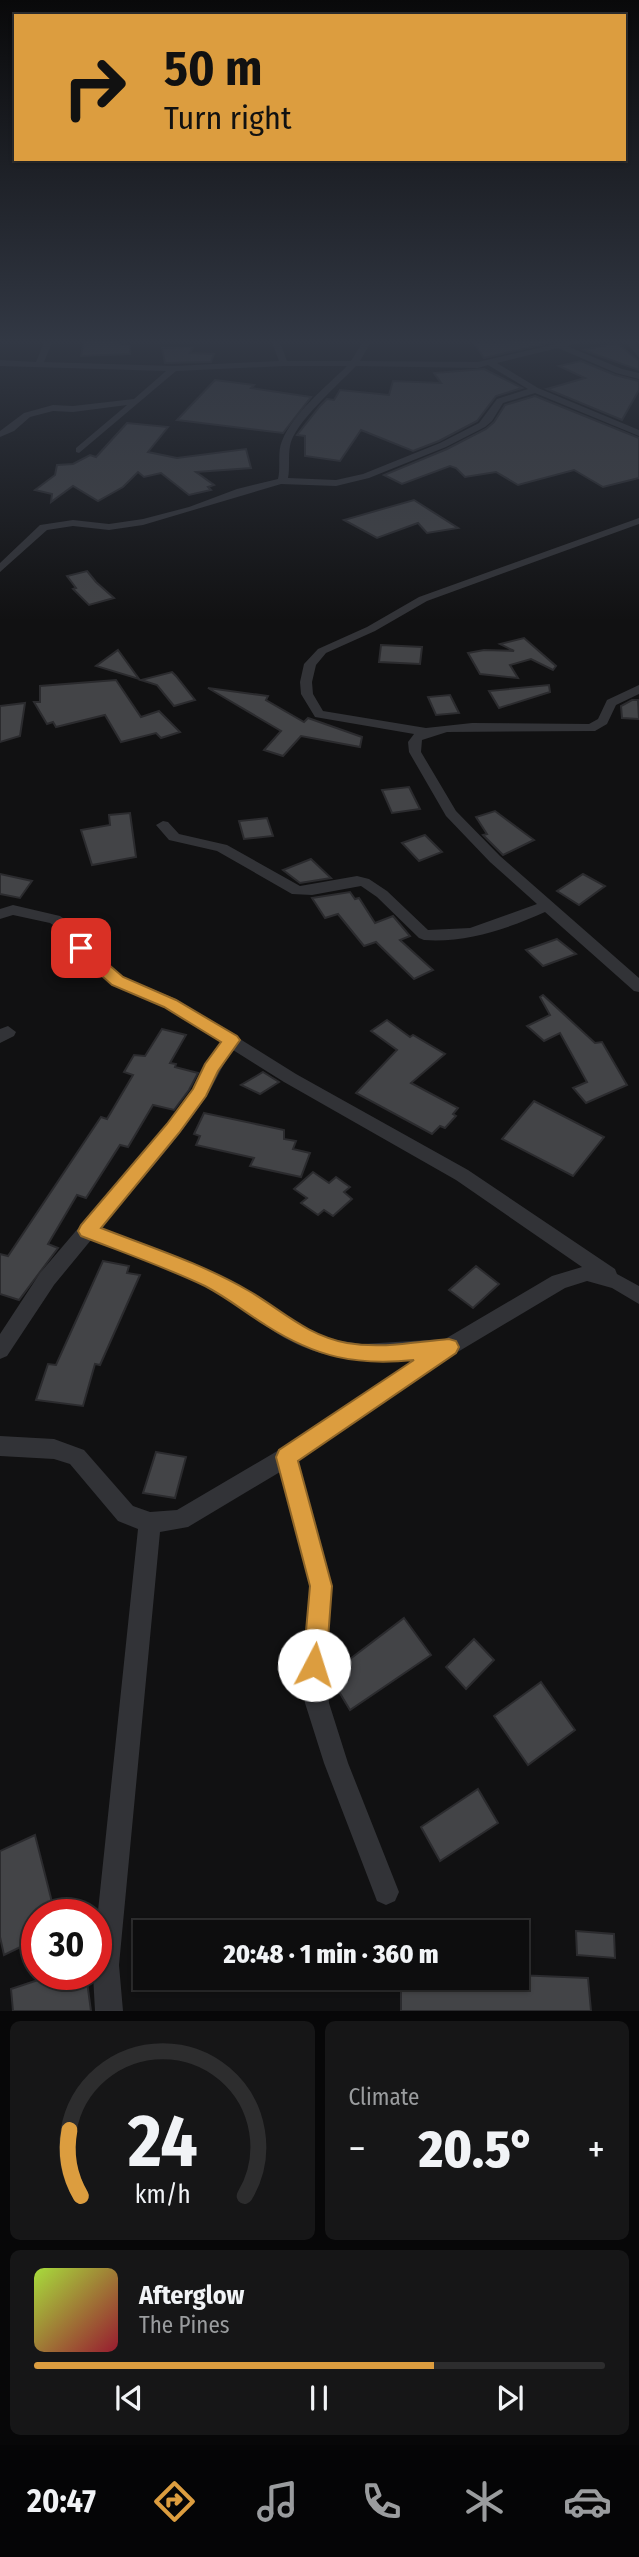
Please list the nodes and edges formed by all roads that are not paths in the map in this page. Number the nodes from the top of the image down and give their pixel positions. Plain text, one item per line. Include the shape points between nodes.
1 (98, 434) edge
2 (290, 434) edge
3 (463, 434) edge
4 (79, 450) dead end
5 (281, 481) junction
6 (639, 521) edge
7 (0, 569) edge
8 (639, 689) edge
9 (425, 732) junction
10 (163, 825) dead end
11 (545, 906) junction
12 (0, 914) edge
13 (639, 987) edge
14 (231, 1040) junction
15 (88, 1231) junction
16 (618, 1282) junction
17 (639, 1296) edge
18 (449, 1347) junction
19 (0, 1350) edge
20 (0, 1446) edge
21 (286, 1457) junction
22 (150, 1522) junction
23 (386, 1892) dead end
24 (109, 2011) edge

1 - 4 street
2 - 5 street via 285,443
3 - 5 street via 366,476 336,483
5 - 7 street via 143,522 44,527
6 - 9 street via 424,599 322,652 310,664 307,694 319,714
8 - 9 street via 611,703 603,721 591,728 451,727
9 - 11 street via 413,744 415,752 451,813
10 - 11 street via 174,837 222,848 297,891 356,881 370,883 424,935 444,936 515,920
11 - 13 street
12 - 14 street via 13,909 55,919 118,981 170,1003
14 - 15 street via 173,1129
14 - 16 street via 462,1175
15 - 18 street via 209,1279 311,1342 379,1355
15 - 19 street via 47,1279
16 - 17 street
16 - 18 street via 587,1273 558,1282
18 - 21 street
20 - 22 street via 54,1449 77,1457 126,1514
21 - 22 street via 180,1520
21 - 23 street via 321,1586 314,1665 317,1703
22 - 24 street via 106,1965

